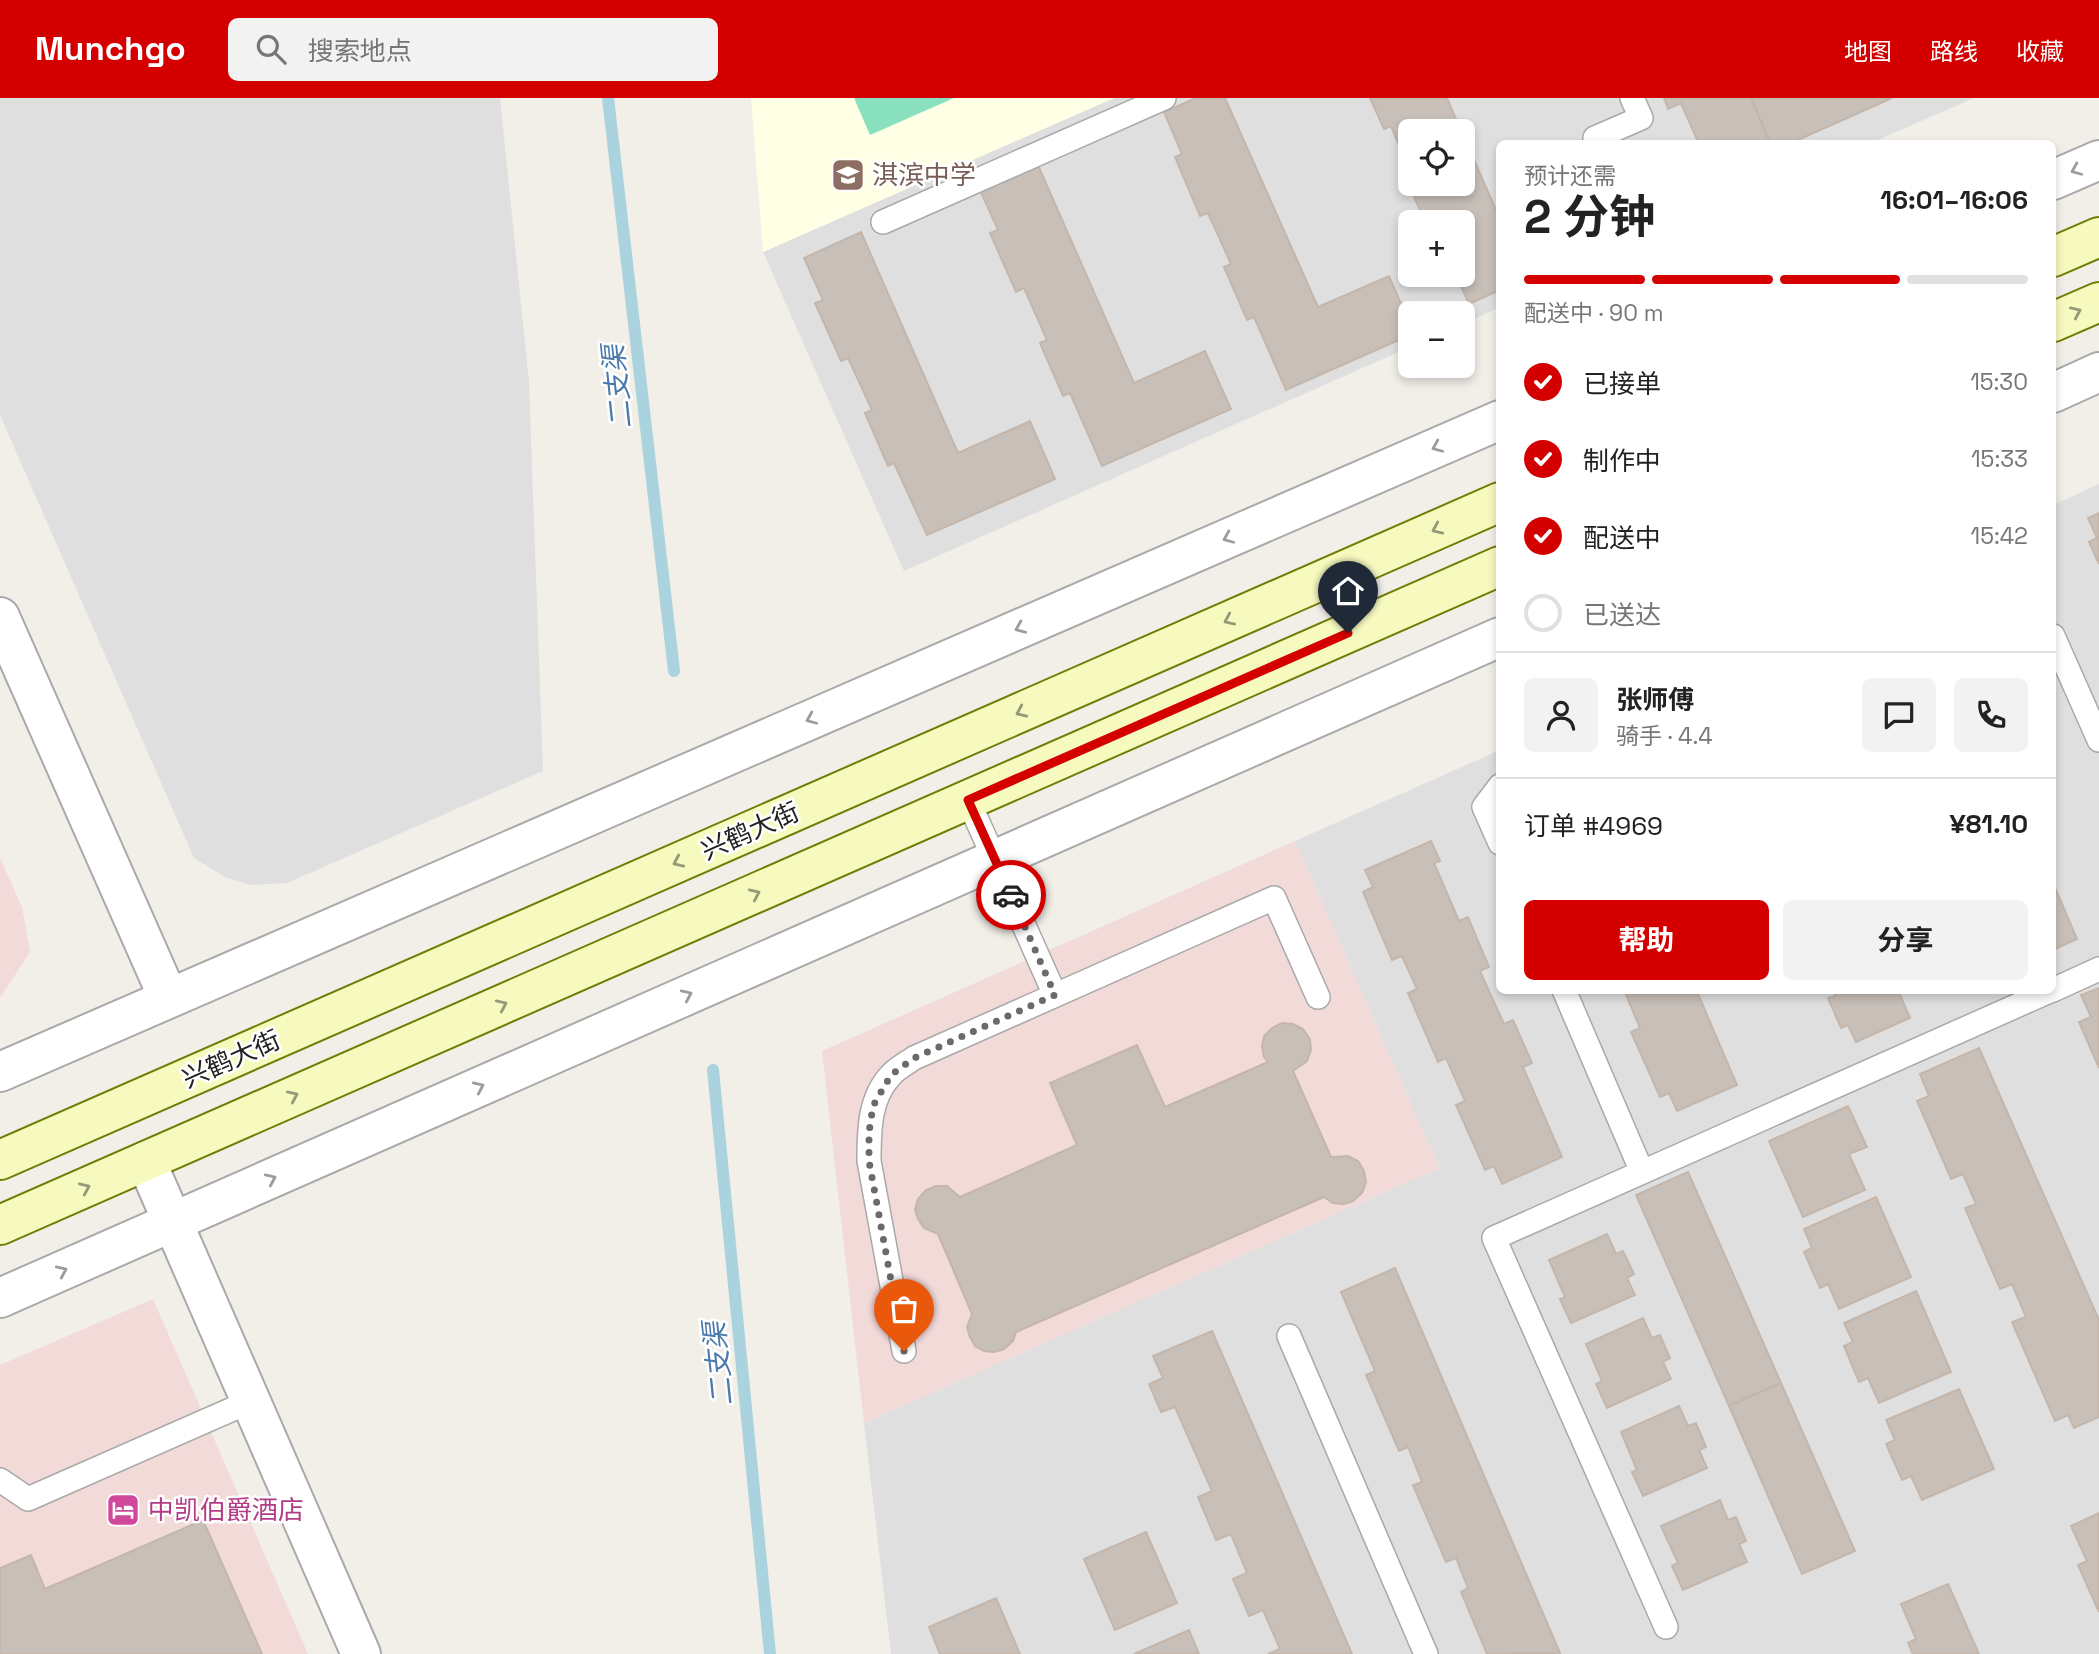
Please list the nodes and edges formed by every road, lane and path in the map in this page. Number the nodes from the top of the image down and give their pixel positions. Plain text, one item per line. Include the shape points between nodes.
1 (1164, 98) edge
2 (1632, 98) edge
3 (1596, 140) edge
4 (2099, 160) edge
5 (2056, 179) edge
6 (883, 222) dead end
7 (2099, 237) edge
8 (2056, 256) edge
9 (2099, 302) edge
10 (2056, 321) edge
11 (2099, 372) edge
12 (2056, 392) edge
13 (1496, 422) edge
14 (1496, 504) edge
15 (1496, 568) edge
16 (0, 617) edge
17 (1496, 638) edge
18 (2056, 643) edge
19 (2099, 740) edge
20 (1496, 791) edge
21 (968, 800) junction
22 (1496, 834) edge
23 (995, 859) junction
24 (2099, 970) edge
25 (2056, 988) edge
26 (1566, 994) edge
27 (2043, 994) edge
28 (1055, 995) junction
29 (1318, 997) dead end
30 (168, 998) junction
31 (0, 1072) edge
32 (0, 1160) edge
33 (146, 1161) junction
34 (1642, 1172) junction
35 (173, 1222) junction
36 (0, 1225) edge
37 (0, 1298) edge
38 (1289, 1336) dead end
39 (904, 1351) dead end
40 (251, 1401) junction
41 (0, 1480) edge
42 (1666, 1627) dead end
43 (361, 1654) edge
44 (1426, 1654) edge

1 - 6 lane
2 - 3 lane via 1641,118
4 -> 5 street
7 - 8 main road
10 -> 9 main road
11 - 12 street
13 -> 30 street
14 -> 32 main road, 兴鹤大街
15 - 21 main road
16 - 30 street
17 - 23 street
18 - 19 lane
20 - 22 lane via 1484,807
21 - 23 lane
33 -> 21 main road
23 - 28 lane
35 -> 23 street
24 - 25 lane
26 - 34 lane
27 - 34 lane
28 - 29 lane via 1274,898
28 - 39 lane via 914,1058 891,1075 873,1106 869,1161
30 - 31 street
33 - 35 street
36 -> 33 main road
34 - 42 lane via 1494,1238
37 -> 35 street
35 - 40 street
38 - 44 lane
40 - 41 lane via 28,1499
40 - 43 street

